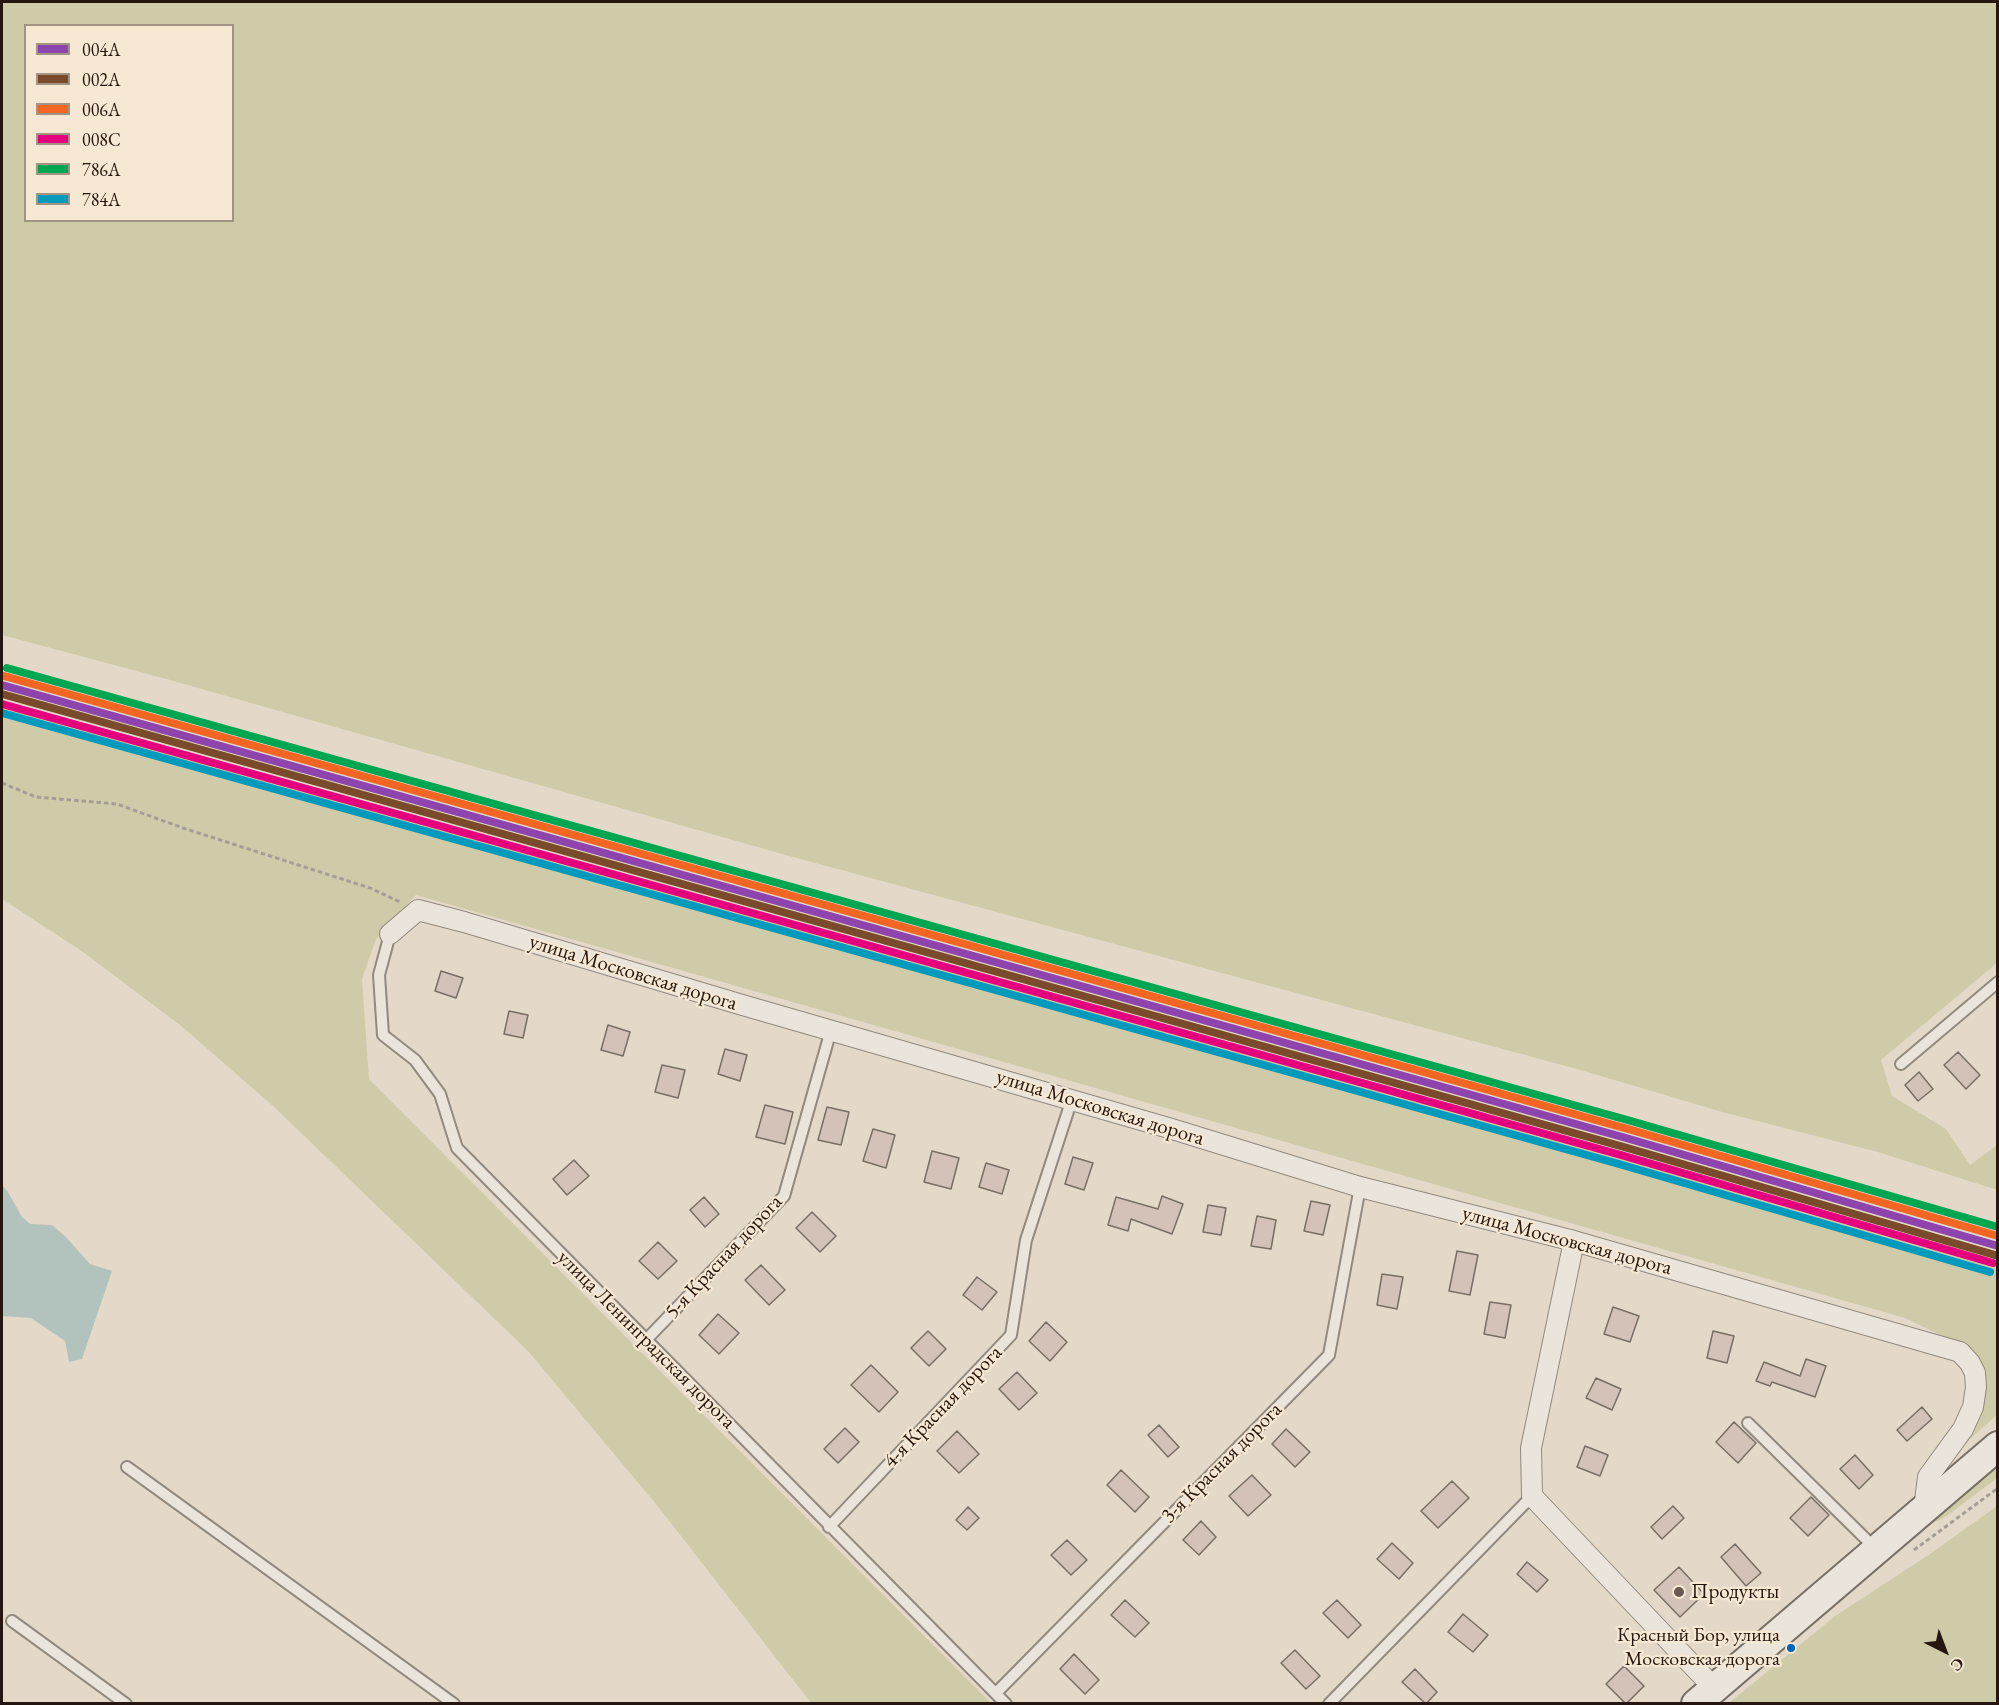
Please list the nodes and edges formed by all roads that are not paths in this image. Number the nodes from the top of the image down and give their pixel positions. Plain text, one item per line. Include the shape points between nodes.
1 (390, 933) joint
2 (1998, 982) edge
3 (831, 1030) junction
4 (1901, 1064) dead end
5 (1072, 1099) junction
6 (1360, 1187) junction
7 (1574, 1241) junction
8 (646, 1340) junction
9 (1748, 1423) dead end
10 (1998, 1446) edge
11 (127, 1467) dead end
12 (1532, 1496) junction
13 (1924, 1509) junction
14 (829, 1527) junction
15 (1877, 1549) junction
16 (12, 1621) dead end
17 (996, 1693) junction
18 (1705, 1696) edge
19 (126, 1704) edge
20 (454, 1704) edge
21 (1006, 1704) edge
22 (1329, 1704) edge

1 - 3 street, улица Московская дорога via 418,910
1 - 8 lane, улица Ленинградская дорога via 379,975 383,1035 415,1060 440,1094 457,1148
2 - 4 lane
3 - 5 street, улица Московская дорога
3 - 8 lane, 5-я Красная дорога via 784,1196
5 - 6 street, улица Московская дорога
5 - 14 lane, 4-я Красная дорога via 1026,1240 1011,1335
6 - 7 street, улица Московская дорога
6 - 17 lane, 3-я Красная дорога via 1329,1355
7 - 12 street via 1531,1448
7 - 13 street, улица Московская дорога via 1960,1352 1975,1373 1973,1407 1963,1429 1928,1477
8 - 14 lane, улица Ленинградская дорога
9 - 15 lane
10 - 13 main road
11 - 20 lane
12 - 18 street
12 - 22 lane
13 - 15 main road
14 - 17 lane, улица Ленинградская дорога
15 - 18 main road
16 - 19 lane
17 - 21 lane, улица Ленинградская дорога

